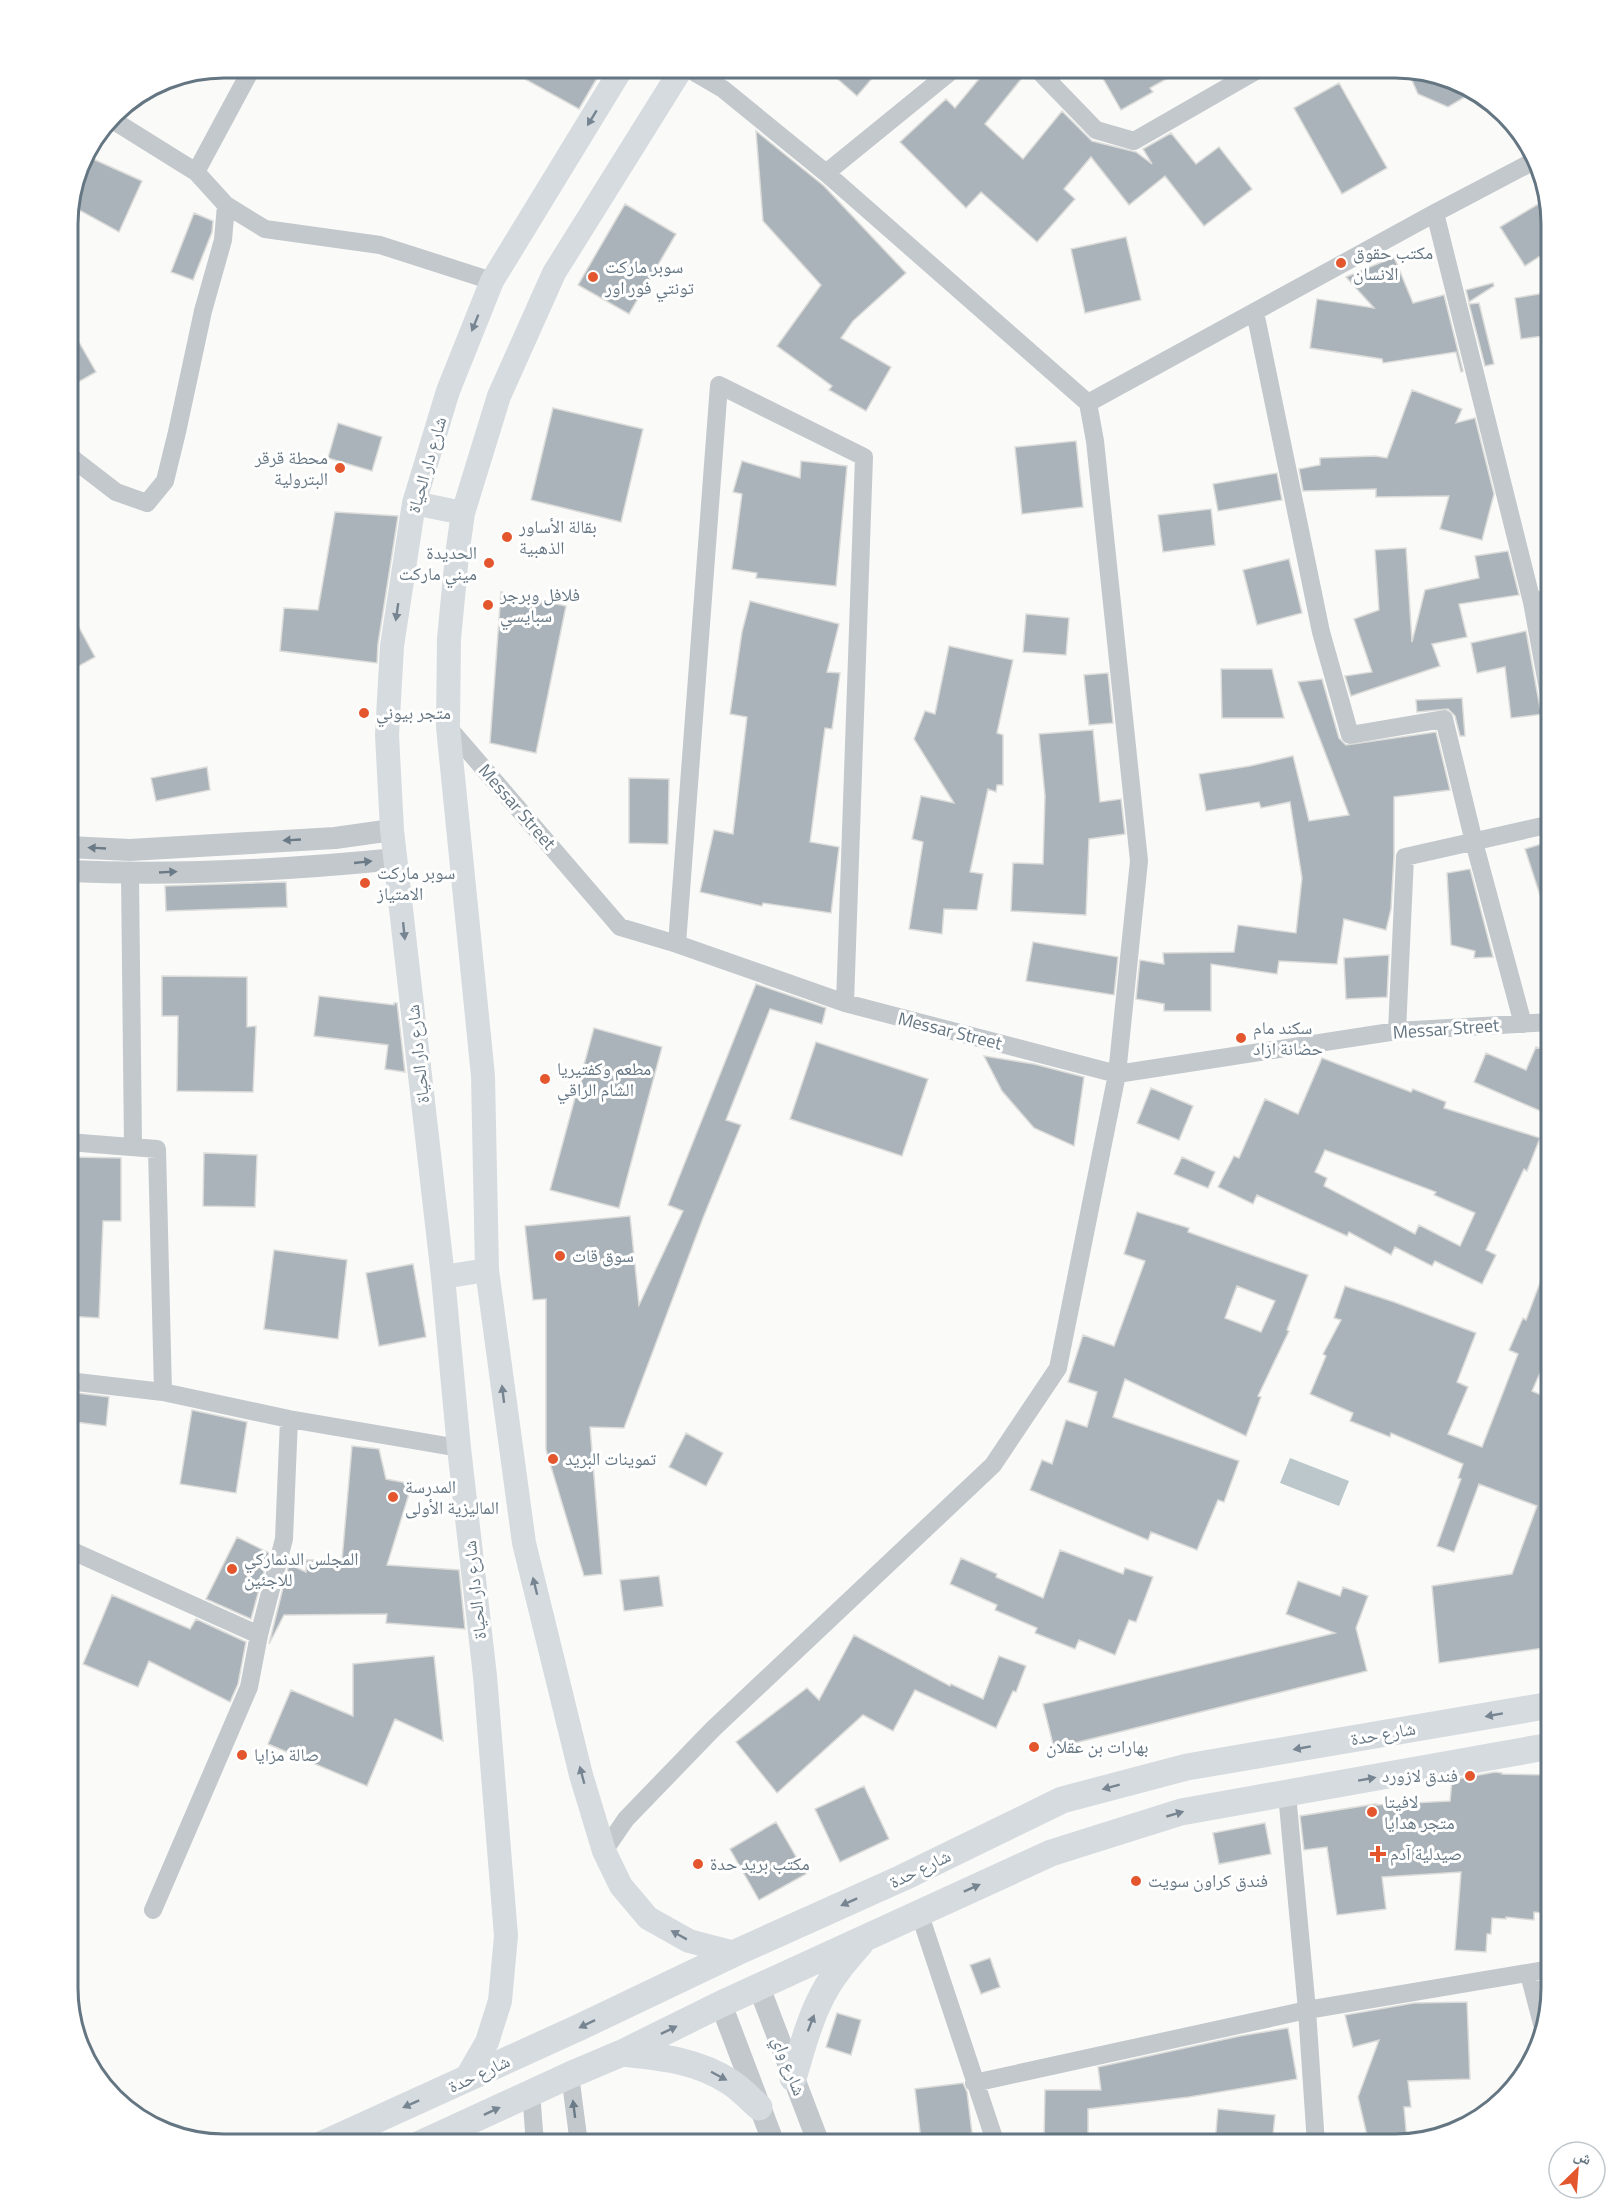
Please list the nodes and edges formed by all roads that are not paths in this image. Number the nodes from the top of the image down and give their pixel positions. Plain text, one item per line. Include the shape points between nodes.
1 (247, 78) edge
2 (616, 78) edge
3 (676, 78) edge
4 (704, 78) edge
5 (943, 78) edge
6 (1046, 78) edge
7 (1244, 78) edge
8 (118, 124) edge
9 (1528, 164) edge
10 (196, 172) junction
11 (826, 173) junction
12 (226, 205) junction
13 (1435, 213) junction
14 (492, 280) junction
15 (1255, 312) junction
16 (1088, 403) junction
17 (78, 463) edge
18 (414, 503) junction
19 (463, 513) junction
20 (1541, 600) edge
21 (1532, 602) junction
22 (1541, 651) edge
23 (448, 727) junction
24 (1541, 826) edge
25 (392, 830) junction
26 (1474, 842) junction
27 (78, 847) edge
28 (396, 859) junction
29 (78, 871) edge
30 (130, 874) junction
31 (677, 944) junction
32 (845, 1003) junction
33 (1541, 1023) edge
34 (1523, 1024) junction
35 (1397, 1031) junction
36 (1117, 1074) junction
37 (78, 1143) edge
38 (133, 1147) junction
39 (487, 1270) junction
40 (443, 1277) junction
41 (78, 1382) edge
42 (163, 1392) junction
43 (289, 1419) junction
44 (459, 1448) junction
45 (78, 1554) edge
46 (259, 1635) junction
47 (1541, 1707) edge
48 (1541, 1748) edge
49 (1287, 1794) junction
50 (604, 1851) junction
51 (902, 1878) junction
52 (153, 1910) dead end
53 (919, 1912) junction
54 (866, 1937) junction
55 (735, 1953) junction
56 (1541, 1971) edge
57 (1529, 1974) junction
58 (759, 1987) junction
59 (722, 2004) junction
60 (1307, 2010) junction
61 (1539, 2013) edge
62 (622, 2053) junction
63 (570, 2075) junction
64 (793, 2078) junction
65 (465, 2080) junction
66 (974, 2083) junction
67 (531, 2092) junction
68 (759, 2107) junction
69 (345, 2134) edge
70 (441, 2134) edge
71 (534, 2134) edge
72 (578, 2134) edge
73 (770, 2134) edge
74 (815, 2134) edge
75 (992, 2134) edge
76 (1315, 2134) edge

1 - 10 street
2 -> 14 main road, شارع دار الحياة
3 - 19 main road via 554,273 499,396
4 - 11 street
5 - 11 street
6 - 7 street via 1096,130 1134,141
8 - 10 street
9 - 13 street
10 - 12 street
11 - 16 street
12 - 14 street via 265,230 380,245
12 - 17 street via 223,240 165,480 147,503 116,492
13 - 15 street
13 - 21 street
14 -> 18 main road, شارع دار الحياة via 448,391
15 - 16 street
15 - 26 street via 1322,632 1350,735 1444,719
16 - 36 street via 1139,861
18 - 19 main road
18 -> 25 main road, شارع دار الحياة via 392,646 387,735
19 - 23 main road via 449,639
20 - 21 street
21 - 22 street
23 - 31 street, Messar Street via 620,927
23 - 39 main road via 483,1076
24 - 26 street
25 -> 27 street via 335,838 130,850
25 - 28 main road, شارع دار الحياة
26 - 34 street
26 - 35 street via 1405,857
30 -> 28 street
28 -> 40 main road, شارع دار الحياة
29 - 30 street
30 - 38 street
31 - 32 street, Messar Street
31 - 32 street via 719,385 864,457
32 - 36 street, Messar Street
33 - 34 street, Messar Street
34 - 35 street, Messar Street
35 - 36 street, Messar Street
36 - 50 street via 1058,1368 993,1465 713,1729 627,1818
37 - 38 street
38 - 42 street via 157,1149
39 - 40 main road
50 -> 39 main road via 578,1764 524,1543
40 - 44 main road, شارع دار الحياة
41 - 42 street
42 - 43 street
43 - 44 street
43 - 46 street via 284,1539
44 - 65 main road, شارع دار الحياة via 485,1676 506,1936 500,2001 487,2042
45 - 46 street
46 - 52 street via 249,1687
47 -> 51 main road, شارع حدة via 1187,1767 1062,1800
49 -> 48 main road
53 -> 49 main road via 1051,1853 1181,1812
49 - 60 street
55 -> 50 main road via 689,1941 648,1917 621,1886
51 - 53 main road
51 -> 55 main road, شارع حدة
53 - 54 main road
53 - 66 street
54 - 58 main road
64 -> 54 main road via 819,2001
55 -> 65 main road, شارع حدة
56 - 57 street
57 - 60 street
57 - 61 street
58 - 59 main road
58 - 64 street, شارع واي
62 -> 59 main road
59 - 68 street
60 - 66 street
60 - 76 street
62 - 63 main road
62 -> 68 main road via 690,2063 731,2083
63 - 67 main road
72 -> 63 street
64 - 74 street, شارع واي
65 -> 69 main road, شارع حدة
66 - 75 street
70 -> 67 main road
67 - 71 street
68 - 73 street

